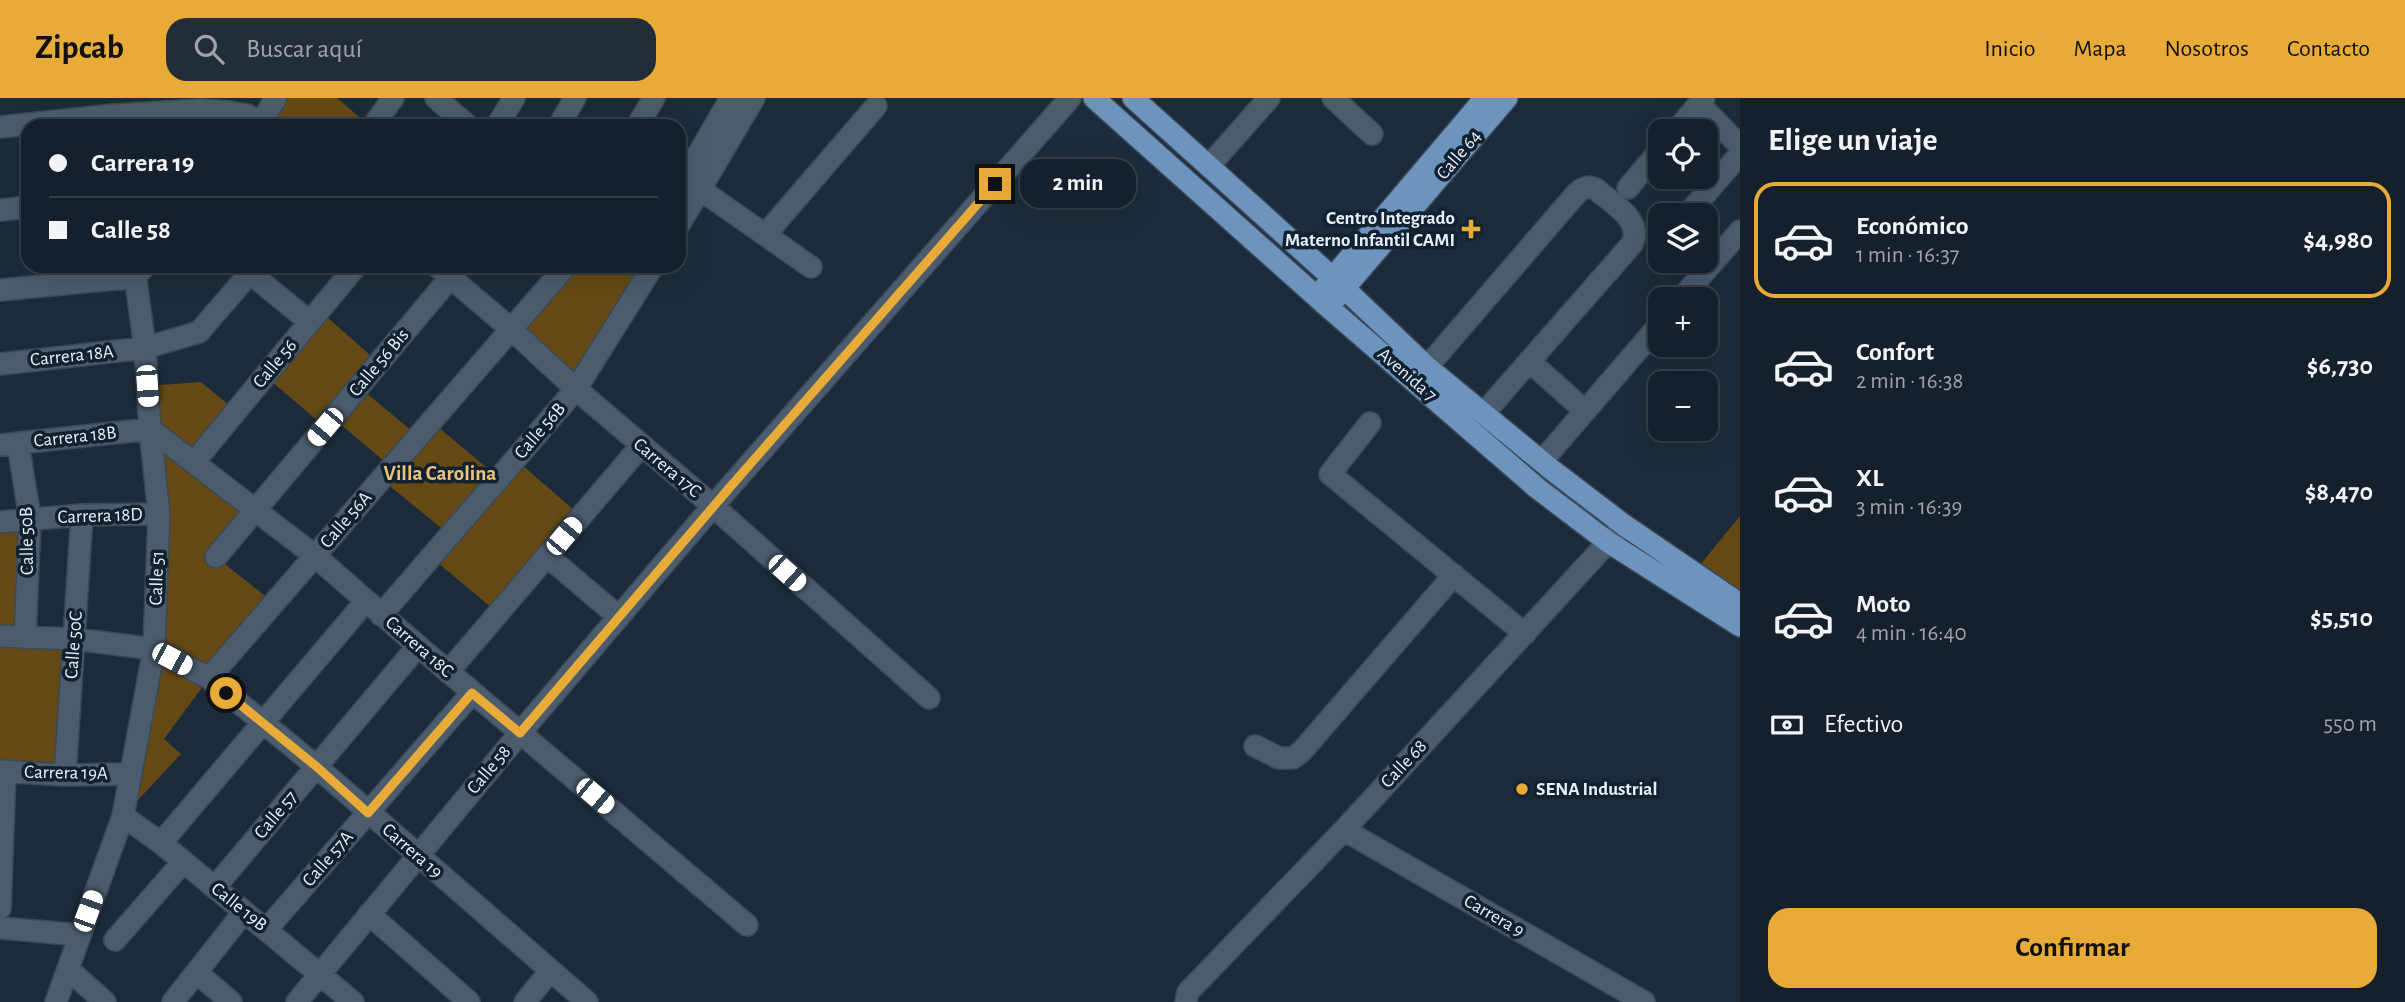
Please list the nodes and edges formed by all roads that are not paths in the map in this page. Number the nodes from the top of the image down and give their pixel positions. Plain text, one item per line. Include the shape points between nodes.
1 (276, 98) edge
2 (393, 98) edge
3 (436, 98) edge
4 (514, 98) edge
5 (575, 98) edge
6 (654, 98) edge
7 (731, 98) edge
8 (754, 98) edge
9 (1070, 98) edge
10 (1094, 98) edge
11 (1133, 98) edge
12 (1269, 98) edge
13 (1333, 98) edge
14 (1485, 98) edge
15 (1507, 98) edge
16 (1702, 101) edge
17 (876, 106) dead end
18 (114, 113) edge
19 (202, 118) edge
20 (65, 119) edge
21 (251, 119) edge
22 (266, 119) edge
23 (378, 119) edge
24 (460, 119) edge
25 (501, 119) edge
26 (563, 119) edge
27 (641, 119) edge
28 (1686, 119) edge
29 (21, 124) edge
30 (0, 127) edge
31 (1372, 134) dead end
32 (1740, 146) edge
33 (1740, 154) edge
34 (1648, 164) edge
35 (1209, 166) junction
36 (686, 175) edge
37 (1628, 188) dead end
38 (701, 190) junction
39 (1697, 203) edge
40 (21, 208) edge
41 (0, 210) edge
42 (686, 214) edge
43 (1740, 230) edge
44 (765, 235) junction
45 (811, 267) dead end
46 (116, 273) edge
47 (138, 273) edge
48 (250, 273) edge
49 (256, 273) edge
50 (350, 273) edge
51 (447, 273) edge
52 (452, 273) edge
53 (560, 273) edge
54 (641, 273) edge
55 (1338, 284) junction
56 (1691, 287) edge
57 (0, 289) edge
58 (1322, 302) junction
59 (310, 322) junction
60 (511, 329) junction
61 (1648, 338) edge
62 (145, 348) junction
63 (1529, 361) junction
64 (0, 364) edge
65 (1427, 367) junction
66 (576, 389) junction
67 (1585, 411) junction
68 (1483, 413) junction
69 (1370, 423) dead end
70 (150, 429) junction
71 (9, 445) edge
72 (641, 446) junction
73 (1542, 461) junction
74 (194, 462) junction
75 (713, 506) junction
76 (256, 510) junction
77 (159, 514) junction
78 (82, 515) junction
79 (30, 519) junction
80 (0, 522) edge
81 (1624, 525) junction
82 (1608, 542) junction
83 (315, 556) junction
84 (547, 556) junction
85 (216, 557) dead end
86 (1454, 575) junction
87 (1740, 604) edge
88 (374, 608) junction
89 (619, 617) junction
90 (1740, 626) edge
91 (1525, 634) junction
92 (0, 636) edge
93 (25, 638) junction
94 (75, 639) junction
95 (418, 646) junction
96 (154, 649) junction
97 (448, 672) junction
98 (209, 678) junction
99 (472, 693) junction
100 (929, 698) dead end
101 (262, 723) junction
102 (520, 733) junction
103 (1255, 746) dead end
104 (317, 767) junction
105 (3, 771) edge
106 (131, 774) junction
107 (65, 775) junction
108 (368, 813) junction
109 (123, 816) junction
110 (1344, 830) junction
111 (161, 843) junction
112 (2, 846) edge
113 (418, 855) junction
114 (183, 862) junction
115 (215, 887) junction
116 (0, 908) edge
117 (244, 912) junction
118 (369, 914) junction
119 (747, 925) dead end
120 (0, 928) edge
121 (266, 930) junction
122 (80, 934) junction
123 (115, 940) dead end
124 (68, 970) junction
125 (550, 971) junction
126 (197, 972) junction
127 (319, 973) junction
128 (56, 1002) edge
129 (105, 1002) edge
130 (173, 1002) edge
131 (231, 1002) edge
132 (297, 1002) edge
133 (353, 1002) edge
134 (470, 1002) edge
135 (525, 1002) edge
136 (587, 1002) edge
137 (1186, 1002) edge
138 (1644, 1002) edge

1 - 22 street
2 - 23 street
3 - 24 street
4 - 25 street
5 - 26 street
6 - 27 street
7 - 36 street
8 - 38 street
9 - 75 street, Calle 58
10 - 58 main road, Avenida 7
11 - 35 main road, Avenida 7
12 - 35 street
13 - 31 street
14 - 55 main road, Calle 64
15 - 55 main road, Calle 64
16 - 28 street
16 - 32 street
17 - 44 street
18 - 19 street
18 - 20 street
19 - 21 street via 230,111
29 - 30 street
33 - 39 street
34 - 37 street
35 - 55 main road, Avenida 7
38 - 42 street
38 - 44 street
40 - 41 street
43 - 56 street
44 - 45 street
46 - 57 street
47 - 62 street, Calle 51
48 - 62 street, Carrera 18A via 199,332
49 - 59 street
50 - 59 street, Calle 56
51 - 76 street, Calle 56 Bis
52 - 60 street, Carrera 17C
53 - 60 street, Calle 56A
54 - 66 street, Calle 56B
55 - 58 main road, Calle 64
55 - 65 main road, Avenida 7
58 - 82 main road, Avenida 7 via 1538,488
59 - 74 street, Calle 56
60 - 66 street, Carrera 17C
60 - 83 street, Calle 56A
61 - 67 street
62 - 64 street, Carrera 18A
62 - 70 street, Calle 51
63 - 65 street via 1636,236 1630,219 1590,187 1576,194
63 - 67 street
63 - 68 street
65 - 68 main road, Avenida 7
66 - 72 street, Carrera 17C
66 - 88 street, Calle 56B
67 - 73 street
68 - 73 main road, Avenida 7
69 - 86 street via 1330,474
70 - 71 street, Carrera 18B
70 - 74 street, Carrera 18C
70 - 77 street, Calle 51
71 - 79 street, Calle 50B
72 - 75 street, Carrera 17C
72 - 84 street
73 - 81 main road, Avenida 7
74 - 76 street, Carrera 18C
75 - 89 street, Calle 58
75 - 100 street, Carrera 17C
76 - 83 street, Carrera 18C
76 - 85 street, Calle 56 Bis
77 - 78 street, Carrera 18D
77 - 96 street, Calle 51
78 - 79 street, Carrera 18D
78 - 94 street, Calle 50C
79 - 80 street, Carrera 18D
79 - 93 street, Calle 50B
81 - 82 street, Calle 68
81 - 87 main road, Avenida 7
82 - 90 main road, Avenida 7
82 - 91 street, Calle 68
83 - 88 street, Carrera 18C
83 - 98 street, Calle 56A
84 - 89 street
84 - 97 street
86 - 91 street
86 - 103 street via 1302,751 1293,758 1279,758
88 - 95 street, Carrera 18C
88 - 101 street, Calle 56B
89 - 102 street, Calle 58
91 - 110 street, Calle 68
92 - 93 street, Carrera 19
93 - 94 street, Carrera 19
94 - 96 street, Carrera 19
94 - 107 street, Calle 50C
95 - 97 street, Carrera 18C
95 - 104 street, Calle 57
96 - 98 street, Carrera 19
96 - 106 street, Calle 51
97 - 99 street, Carrera 18C
98 - 101 street, Carrera 19
99 - 102 street, Carrera 18C
99 - 108 street, Calle 57A
101 - 104 street, Carrera 19
101 - 111 street, Calle 56B
102 - 113 street, Calle 58
102 - 119 street, Carrera 18C
104 - 108 street, Carrera 19
104 - 115 street, Calle 57
105 - 107 street, Carrera 19A
105 - 112 street
106 - 107 street, Carrera 19A
106 - 109 street, Calle 51
108 - 113 street, Carrera 19
108 - 121 street, Calle 57A
109 - 111 street, Calle 19B
109 - 122 street, Calle 51
110 - 137 street, Calle 68 via 1188,992
110 - 138 street, Carrera 9
111 - 114 street, Calle 19B
112 - 116 street
113 - 118 street, Calle 58
113 - 125 street, Carrera 19
114 - 115 street, Calle 19B
114 - 123 street
115 - 117 street, Calle 19B
117 - 121 street, Calle 19B
117 - 126 street
118 - 127 street, Calle 58
118 - 134 street
120 - 122 street
121 - 127 street, Calle 19B
122 - 124 street, Calle 51
124 - 128 street, Calle 51
124 - 129 street
125 - 135 street
125 - 136 street, Carrera 19
126 - 130 street
126 - 131 street
127 - 132 street, Calle 58
127 - 133 street, Calle 19B

